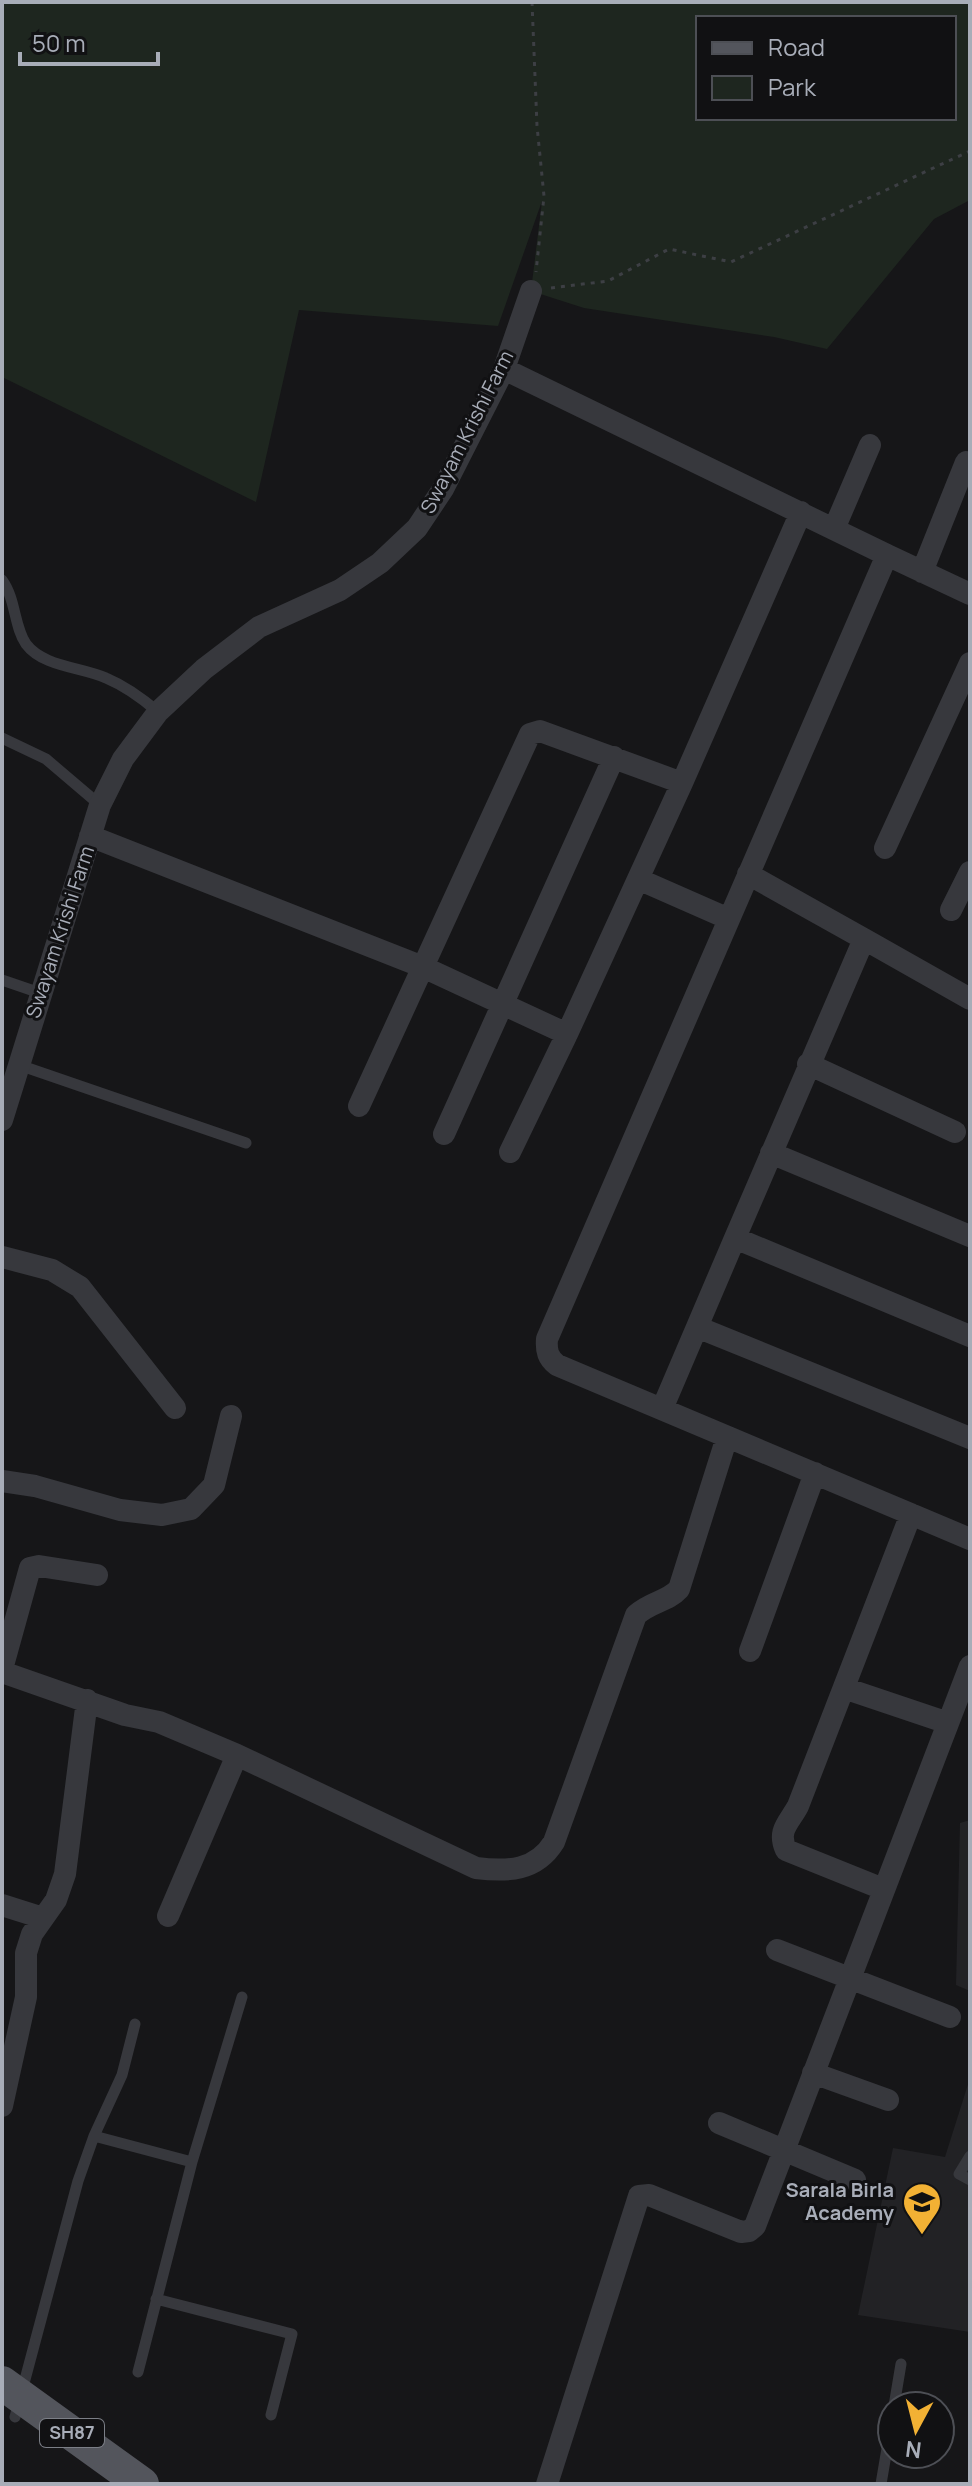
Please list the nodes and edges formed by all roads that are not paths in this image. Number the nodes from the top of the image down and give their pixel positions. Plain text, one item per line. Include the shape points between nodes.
1 (531, 291) road end
2 (504, 369) junction
3 (870, 445) dead end
4 (966, 462) dead end
5 (801, 512) junction
6 (834, 529) junction
7 (887, 555) junction
8 (922, 572) junction
9 (2, 580) edge
10 (970, 594) edge
11 (970, 663) edge
12 (158, 712) junction
13 (2, 738) edge
14 (614, 757) junction
15 (682, 783) junction
16 (100, 805) junction
17 (90, 836) junction
18 (885, 848) dead end
19 (970, 872) edge
20 (748, 874) junction
21 (638, 879) junction
22 (951, 910) dead end
23 (729, 919) junction
24 (864, 939) junction
25 (423, 967) junction
26 (2, 980) edge
27 (40, 993) junction
28 (970, 999) edge
29 (502, 1003) junction
30 (567, 1034) junction
31 (808, 1064) junction
32 (19, 1065) junction
33 (359, 1106) dead end
34 (2, 1120) edge
35 (955, 1132) dead end
36 (444, 1134) dead end
37 (246, 1143) dead end
38 (510, 1152) dead end
39 (771, 1153) junction
40 (970, 1236) edge
41 (735, 1238) junction
42 (2, 1257) edge
43 (697, 1327) junction
44 (970, 1336) edge
45 (175, 1408) dead end
46 (662, 1409) junction
47 (231, 1416) dead end
48 (727, 1437) junction
49 (970, 1438) edge
50 (815, 1473) junction
51 (2, 1481) edge
52 (911, 1514) junction
53 (970, 1539) edge
54 (97, 1575) dead end
55 (750, 1651) dead end
56 (970, 1666) edge
57 (2, 1670) edge
58 (844, 1688) junction
59 (87, 1700) junction
60 (948, 1723) junction
61 (237, 1755) junction
62 (883, 1889) junction
63 (2, 1905) edge
64 (168, 1916) dead end
65 (43, 1918) junction
66 (777, 1950) dead end
67 (848, 1979) junction
68 (242, 1997) dead end
69 (950, 2017) dead end
70 (135, 2024) dead end
71 (813, 2073) junction
72 (888, 2100) dead end
73 (2, 2106) edge
74 (719, 2123) dead end
75 (94, 2136) junction
76 (784, 2148) junction
77 (970, 2156) edge
78 (192, 2162) junction
79 (855, 2180) dead end
80 (970, 2180) edge
81 (156, 2299) junction
82 (901, 2364) dead end
83 (138, 2372) dead end
84 (897, 2390) edge
85 (10, 2401) edge
86 (271, 2415) dead end
87 (106, 2484) edge
88 (142, 2484) edge
89 (547, 2484) edge

1 - 2 street, Swayam Krishi Farm
2 - 5 street
2 - 12 street, Swayam Krishi Farm via 443,489 417,528 380,563 340,590 259,627
3 - 6 street
4 - 8 street
5 - 6 street
5 - 15 street
6 - 7 street
7 - 8 street
7 - 20 street
8 - 10 street
9 - 12 lane via 26,644 43,657 105,677
11 - 18 street
12 - 16 street, Swayam Krishi Farm via 123,759
13 - 16 lane via 46,759
14 - 15 street
14 - 25 street via 540,731 530,734
14 - 29 street
15 - 21 street
16 - 17 street, Swayam Krishi Farm
17 - 25 street
17 - 27 street, Swayam Krishi Farm
19 - 22 street
20 - 23 street
20 - 24 street
21 - 23 street
21 - 30 street
23 - 46 street via 547,1339 546,1350 557,1365
24 - 28 street
24 - 31 street
25 - 29 street
25 - 33 street
26 - 27 lane
27 - 32 street, Swayam Krishi Farm
29 - 30 street
29 - 36 street
30 - 38 street
31 - 35 street
31 - 39 street
32 - 34 street, Swayam Krishi Farm
32 - 37 lane
39 - 40 street
39 - 41 street
41 - 43 street
41 - 44 street
42 - 45 street via 52,1270 80,1287
43 - 46 street
43 - 49 street
46 - 48 street
47 - 51 street via 214,1485 191,1509 162,1515 120,1510
48 - 50 street
48 - 61 street via 679,1589 636,1615 545,1856 505,1871 476,1868
50 - 52 street
50 - 55 street
52 - 53 street
52 - 58 street
54 - 57 street via 30,1568
56 - 60 street
57 - 59 street
58 - 60 street
58 - 62 street via 781,1839 786,1850
59 - 61 street via 159,1722
59 - 65 street via 65,1874
60 - 62 street
61 - 64 street
62 - 67 street
63 - 65 street
65 - 73 street via 26,1953 26,1997
66 - 67 street
67 - 69 street
67 - 71 street
68 - 78 lane
70 - 75 lane via 122,2075
71 - 72 street
71 - 76 street
74 - 76 street
75 - 78 lane
75 - 85 lane
76 - 79 street
76 - 89 street via 749,2231 639,2196
77 - 80 lane via 959,2174
78 - 81 lane
81 - 83 lane
81 - 86 lane via 292,2334
82 - 84 lane
85 - 87 main road, SH87
85 - 88 main road, SH87

